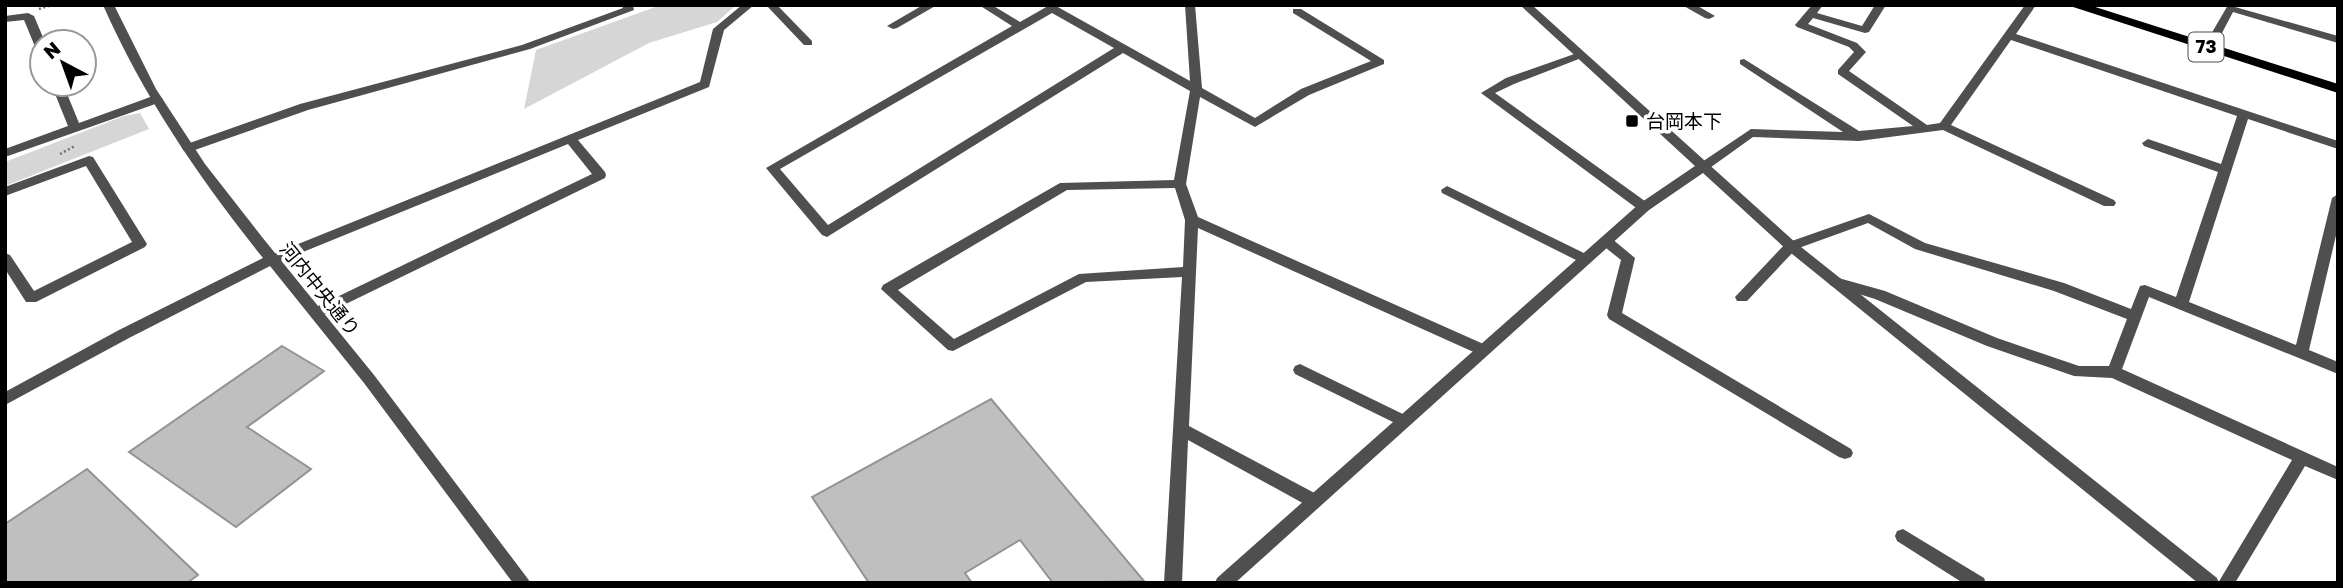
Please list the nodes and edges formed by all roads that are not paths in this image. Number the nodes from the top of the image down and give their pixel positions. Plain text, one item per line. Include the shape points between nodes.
1 (108, 5) edge
2 (627, 5) edge
3 (749, 5) edge
4 (771, 5) edge
5 (932, 5) edge
6 (985, 5) edge
7 (1190, 5) edge
8 (1525, 5) edge
9 (1687, 5) edge
10 (1881, 5) edge
11 (2031, 5) edge
12 (2074, 5) edge
13 (1814, 10) edge
14 (1297, 11) dead end
15 (1709, 16) dead end
16 (5, 19) edge
17 (893, 26) dead end
18 (1020, 26) junction
19 (33, 28) edge
20 (2009, 36) junction
21 (2338, 40) edge
22 (808, 43) dead end
23 (2209, 48) junction
24 (1121, 49) junction
25 (1580, 55) junction
26 (1744, 62) dead end
27 (1196, 88) junction
28 (2338, 89) edge
29 (63, 98) edge
30 (157, 99) junction
31 (2244, 114) junction
32 (1944, 126) junction
33 (75, 128) junction
34 (1925, 129) junction
35 (1859, 137) junction
36 (570, 138) junction
37 (2148, 143) dead end
38 (2338, 145) edge
39 (188, 148) junction
40 (5, 153) edge
41 (1703, 167) junction
42 (2226, 170) junction
43 (1180, 184) junction
44 (1447, 190) dead end
45 (5, 192) edge
46 (2338, 198) edge
47 (2109, 203) dead end
48 (1644, 207) junction
49 (1192, 220) junction
50 (1606, 241) junction
51 (1791, 246) junction
52 (5, 258) edge
53 (1585, 259) junction
54 (271, 261) junction
55 (1189, 272) junction
56 (1835, 282) junction
57 (1742, 297) dead end
58 (2181, 304) junction
59 (317, 313) junction
60 (2135, 316) junction
61 (1483, 350) junction
62 (2301, 353) junction
63 (2338, 368) edge
64 (1300, 370) dead end
65 (2114, 372) junction
66 (5, 399) edge
67 (1404, 421) junction
68 (1181, 429) junction
69 (1845, 453) dead end
70 (2301, 458) junction
71 (2338, 474) edge
72 (1314, 501) junction
73 (1903, 536) dead end
74 (523, 583) edge
75 (1173, 583) edge
76 (1223, 583) edge
77 (1978, 583) edge
78 (2211, 583) edge
79 (2226, 583) edge

1 - 30 street, 河内中央通り via 131,57
2 - 39 street via 629,10 526,47 304,107
3 - 36 street via 719,29 705,84
4 - 22 street
5 - 17 street
6 - 18 street
7 - 27 street
8 - 25 street
9 - 15 street
10 - 13 street via 1865,30
11 - 20 street
12 - 23 main road, 73
13 - 34 street via 1801,25 1860,52 1842,72
14 - 27 street via 1380,62 1305,92 1255,123
16 - 19 street via 28,16
18 - 24 street via 1052,8
18 - 24 street via 772,169 827,232
20 - 31 street
20 - 32 street
21 - 23 street via 2231,8
23 - 28 main road, 73
24 - 27 street
25 - 41 street
25 - 48 street via 1487,93
26 - 35 street
27 - 43 street
29 - 33 street
30 - 33 street
30 - 39 street, 河内中央通り
31 - 38 street
31 - 42 street
32 - 34 street
32 - 47 street
33 - 40 street
34 - 35 street
35 - 41 street via 1802,138 1752,132
36 - 54 street
36 - 59 street via 600,175
37 - 42 street
39 - 54 street, 河内中央通り
41 - 48 street
41 - 51 street
42 - 58 street
43 - 49 street
43 - 55 street via 1065,186 888,289 953,346 1084,277
44 - 53 street
45 - 52 street via 89,160 139,244 31,298
46 - 62 street
48 - 50 street
49 - 55 street
49 - 61 street
50 - 53 street
50 - 69 street via 1628,258 1614,315
51 - 56 street
51 - 57 street
51 - 60 street via 1869,218 1920,246 2059,287
53 - 61 street
54 - 59 street, 河内中央通り
54 - 66 street
55 - 68 street
56 - 65 street via 2079,372
56 - 78 street
58 - 60 street via 2145,290
58 - 62 street
59 - 74 street, 河内中央通り
60 - 65 street
61 - 67 street
62 - 63 street
64 - 67 street
65 - 70 street
67 - 72 street
68 - 72 street
68 - 75 street
70 - 71 street
70 - 79 street
72 - 76 street
73 - 77 street

